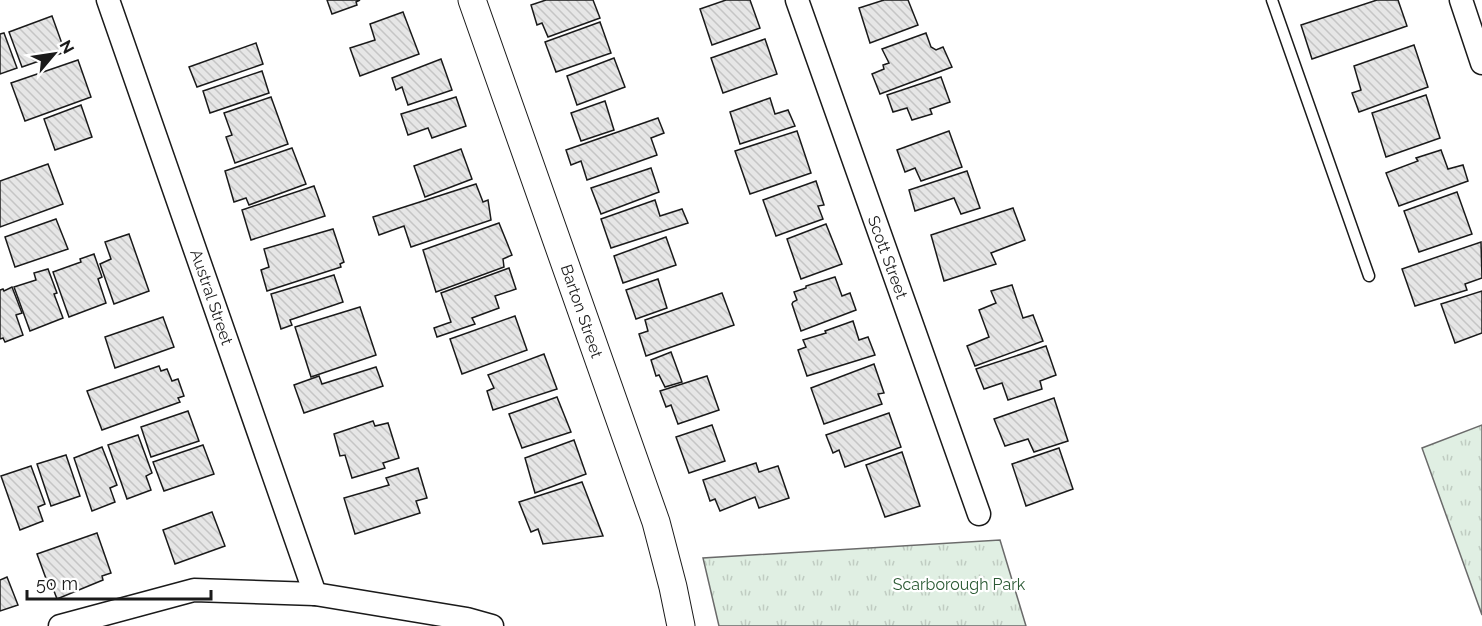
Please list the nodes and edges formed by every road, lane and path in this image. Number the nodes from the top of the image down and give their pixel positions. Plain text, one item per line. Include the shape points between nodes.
1 (108, 0) edge
2 (472, 0) edge
3 (797, 0) edge
4 (1272, 0) edge
5 (1461, 0) edge
6 (1482, 63) edge
7 (1369, 276) dead end
8 (979, 514) dead end
9 (315, 594) junction
10 (60, 626) edge
11 (492, 626) edge
12 (681, 626) edge

1 - 9 street, Austral Street
2 - 12 street, Barton Street via 645,488
3 - 8 street, Scott Street
4 - 7 lane
5 - 6 street
9 - 10 street via 194,590
9 - 11 street

